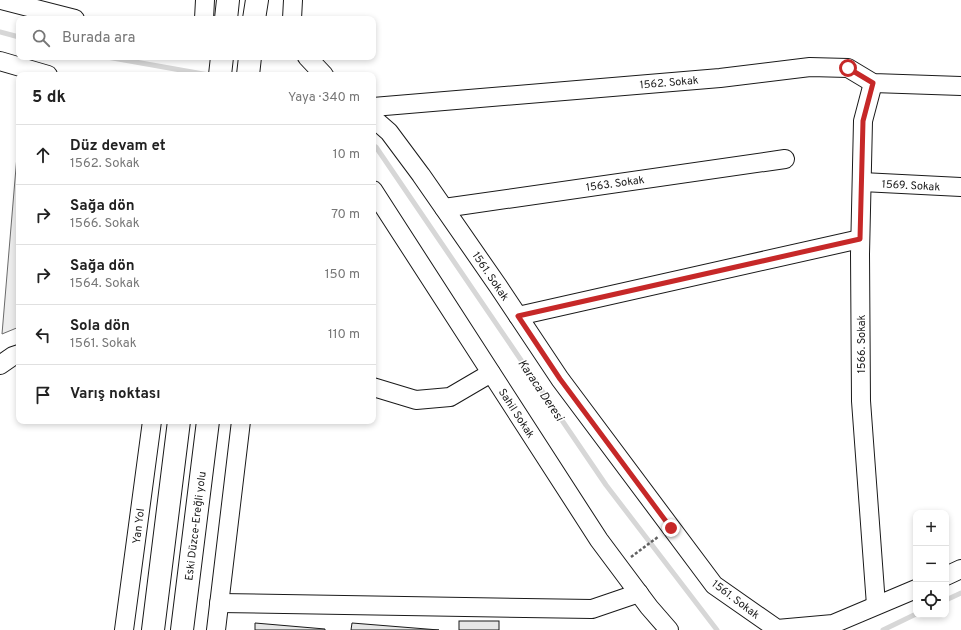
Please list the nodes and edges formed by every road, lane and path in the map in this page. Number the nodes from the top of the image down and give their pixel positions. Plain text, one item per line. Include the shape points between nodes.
1 (1, 0) edge
2 (206, 0) edge
3 (228, 0) edge
4 (257, 0) edge
5 (293, 0) edge
6 (63, 16) edge
7 (204, 16) edge
8 (226, 16) edge
9 (254, 16) edge
10 (292, 16) edge
11 (222, 60) edge
12 (310, 60) edge
13 (0, 61) edge
14 (38, 72) edge
15 (220, 72) edge
16 (321, 72) edge
17 (873, 83) junction
18 (961, 86) edge
19 (376, 107) edge
20 (376, 121) edge
21 (785, 158) dead end
22 (862, 182) junction
23 (961, 187) edge
24 (376, 195) edge
25 (444, 208) junction
26 (860, 239) junction
27 (518, 316) junction
28 (16, 355) edge
29 (0, 364) edge
30 (491, 373) junction
31 (376, 388) edge
32 (152, 424) edge
33 (179, 424) edge
34 (208, 424) edge
35 (241, 424) edge
36 (671, 528) junction
37 (136, 547) junction
38 (164, 549) junction
39 (618, 566) junction
40 (961, 569) edge
41 (949, 575) edge
42 (913, 590) edge
43 (639, 593) junction
44 (219, 603) junction
45 (876, 605) junction
46 (124, 630) edge
47 (153, 630) edge
48 (182, 630) edge
49 (216, 630) edge
50 (669, 630) edge

1 - 6 street
2 - 7 street
3 - 8 main road
4 - 9 main road
5 - 10 street
11 - 15 main road
12 - 16 street
13 - 14 street
17 - 18 street, 1562. Sokak
17 - 19 street, 1562. Sokak via 848,68 810,67 720,78
17 - 22 street, 1566. Sokak via 863,121
20 - 25 street, 1561. Sokak via 389,132
21 - 25 street, 1563. Sokak
22 - 23 street, 1569. Sokak
22 - 26 street, 1566. Sokak
24 - 30 street, Sahil Sokak
25 - 27 street, 1561. Sokak
26 - 27 street
26 - 45 street, 1566. Sokak via 861,401
27 - 36 street, 1561. Sokak via 560,379
28 - 29 street
30 - 31 street via 450,397 416,400
30 - 39 street, Sahil Sokak
32 - 37 street, Yan Yol
33 - 38 main road
34 - 48 main road, Eski Düzce-Ereğli yolu
35 - 44 street
36 - 39 path
36 - 45 street, 1561. Sokak via 714,585 777,630 833,624
37 - 38 street
37 - 46 street, Yan Yol
38 - 47 main road
39 - 43 street, Sahil Sokak
40 - 41 street
42 - 45 street, 1561. Sokak
43 - 44 street via 592,609
43 - 50 street, Sahil Sokak
44 - 49 street

